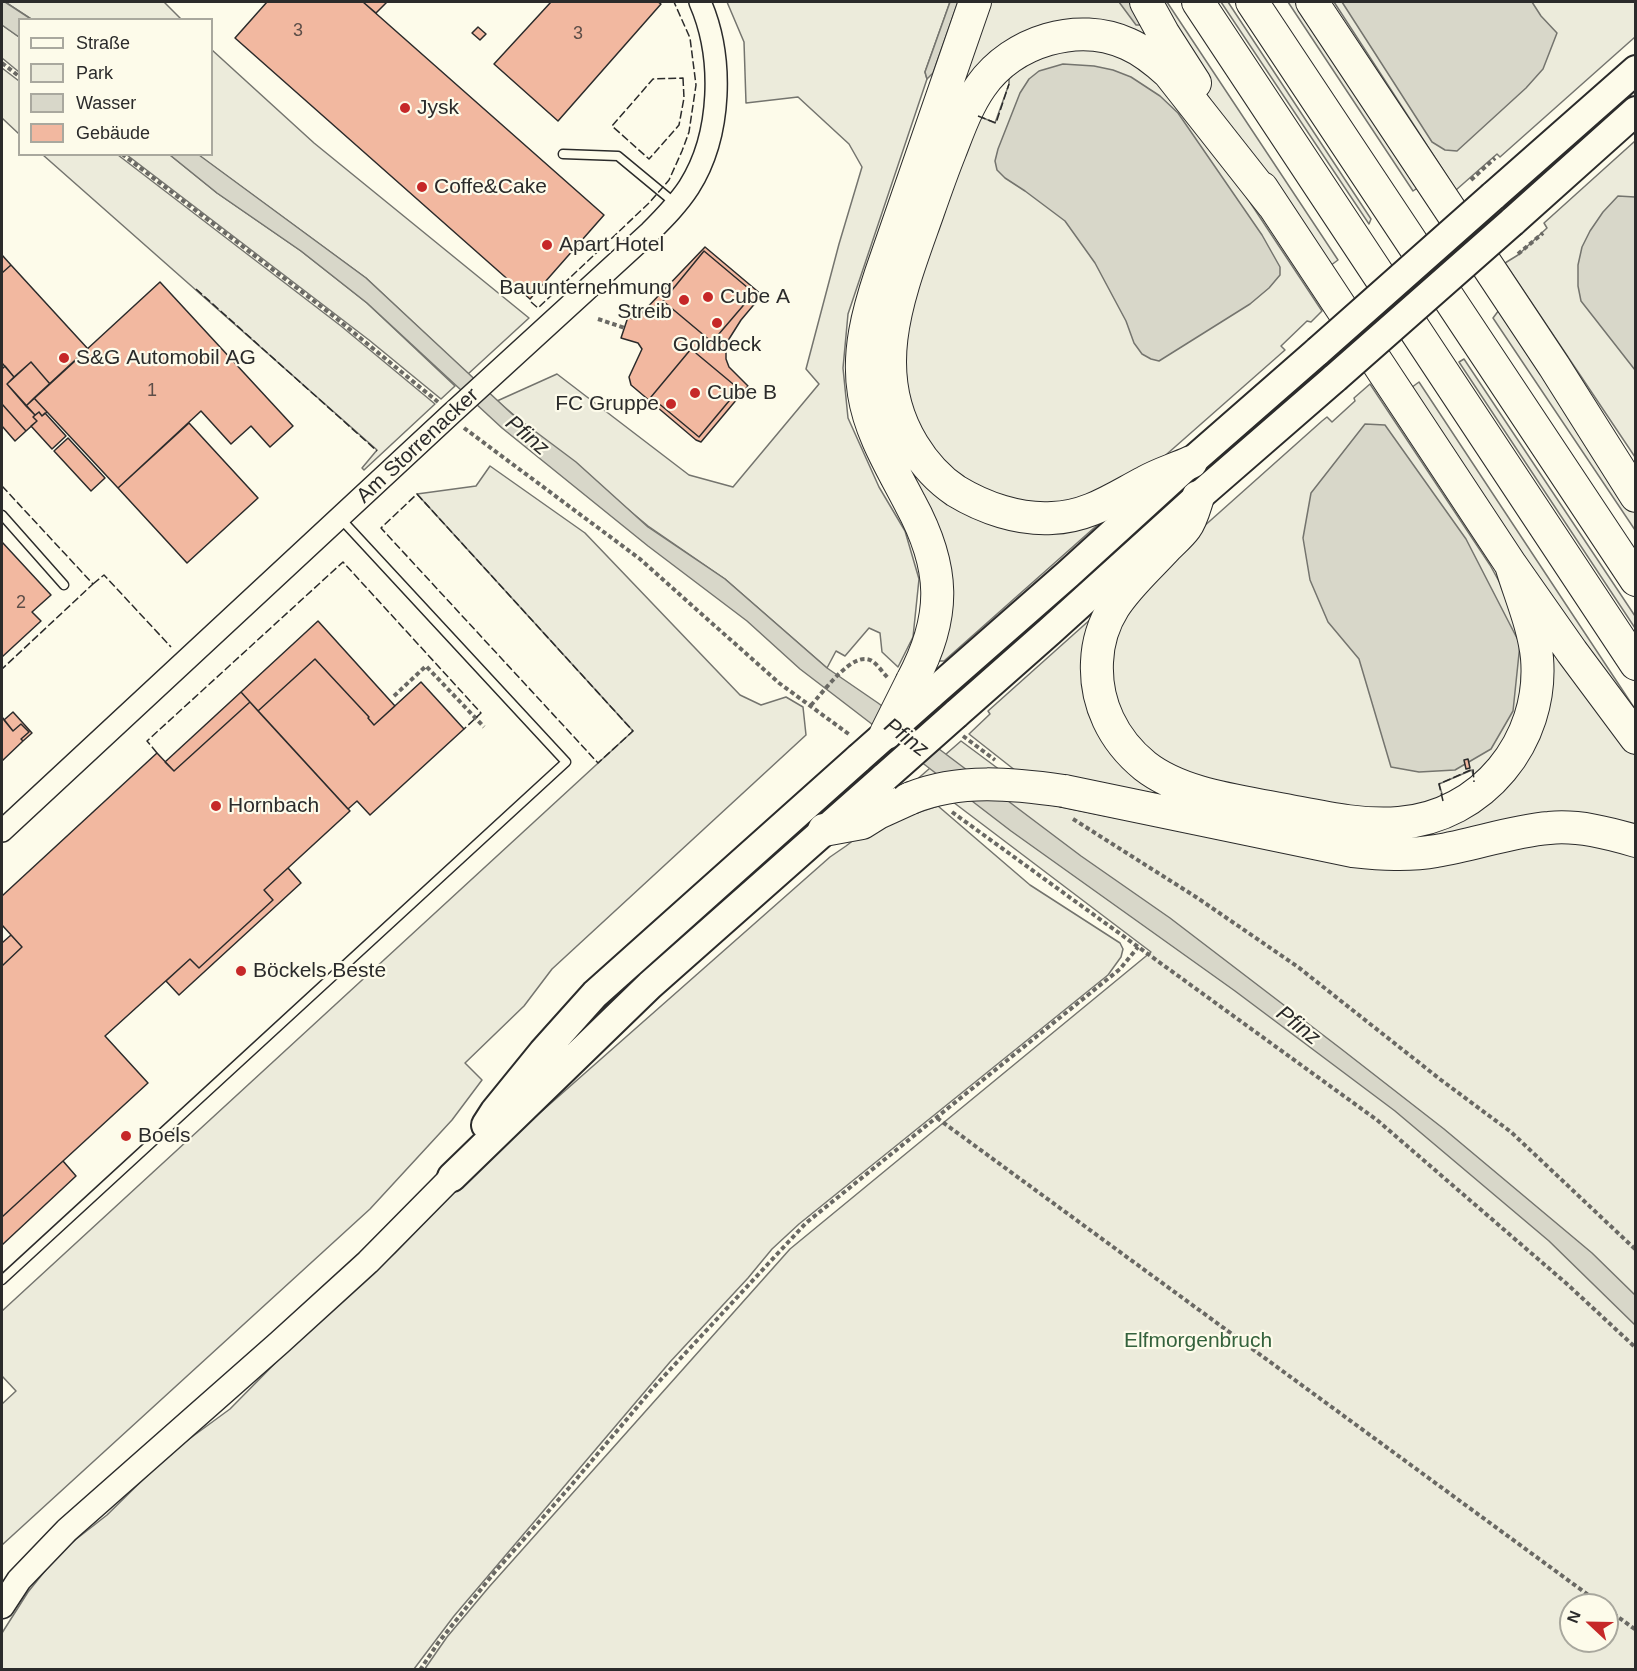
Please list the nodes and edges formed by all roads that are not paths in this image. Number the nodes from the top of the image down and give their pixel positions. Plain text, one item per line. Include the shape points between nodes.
1 (700, 2) edge
2 (975, 2) edge
3 (1146, 2) edge
4 (1198, 2) edge
5 (1252, 2) edge
6 (1316, 5) edge
7 (1635, 70) edge
8 (1635, 111) edge
9 (563, 154) dead end
10 (677, 204) junction
11 (1273, 205) junction
12 (1554, 366) junction
13 (1191, 462) junction
14 (1635, 471) edge
15 (1635, 496) edge
16 (1198, 497) junction
17 (2, 515) edge
18 (339, 518) junction
19 (1511, 565) junction
20 (1635, 580) edge
21 (64, 585) dead end
22 (1635, 664) edge
23 (911, 685) junction
24 (886, 733) joint
25 (1635, 738) edge
26 (824, 830) junction
27 (2, 831) edge
28 (1635, 841) edge
29 (452, 1177) junction
30 (2, 1280) edge
31 (2, 1606) edge

1 - 10 street, Am Storrenacker via 715,59 713,120 705,153
2 - 23 highway via 877,284 863,350 862,373 869,414 884,453 921,524 937,580 936,619
3 - 11 highway
4 - 22 highway
5 - 20 highway
6 - 12 highway
7 - 13 highway, bridge via 1482,188 1318,351
8 - 16 highway, bridge
9 - 10 lane via 618,156
10 - 18 street, Am Storrenacker
11 - 13 highway via 1157,63 1114,39 1066,36 1018,52 982,85 963,117 912,256 899,298 890,351 893,402 902,427 920,456 944,483 995,509 1052,518 1105,505
11 - 19 highway
12 - 14 highway
12 - 15 highway
13 - 23 highway via 1068,574
16 - 19 highway via 1187,526 1127,587 1110,613 1098,652 1097,689 1112,728 1143,764 1180,785 1220,797 1372,824 1437,816 1481,791 1520,744 1536,690 1535,644
16 - 26 highway, bridge via 1050,631 957,722
17 - 21 lane
18 - 27 street, Am Storrenacker
18 - 30 lane via 566,762
19 - 25 highway
23 - 24 highway, bridge
24 - 29 highway, bridge via 595,994 495,1111
26 - 28 highway, bridge via 862,823 934,790 983,784 1022,785 1067,804 1392,855 1435,852 1552,827 1606,833
26 - 29 highway via 606,1026
29 - 31 main road via 368,1262 67,1530 19,1580

